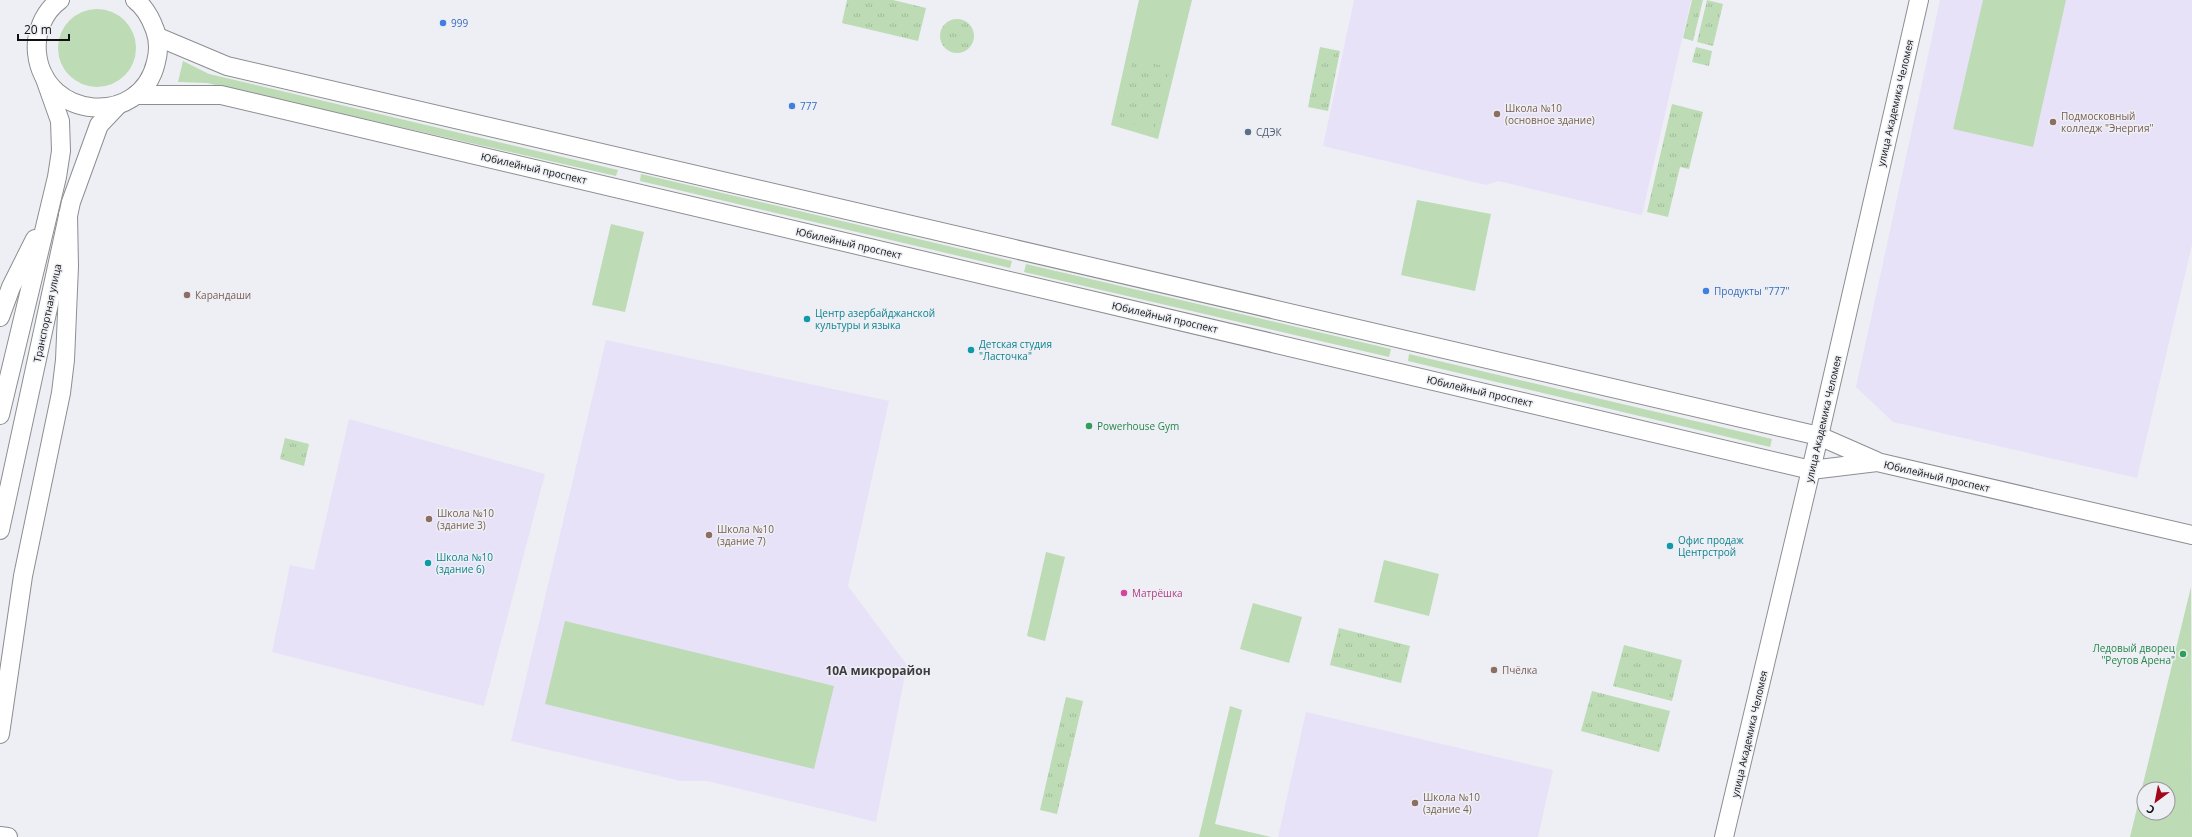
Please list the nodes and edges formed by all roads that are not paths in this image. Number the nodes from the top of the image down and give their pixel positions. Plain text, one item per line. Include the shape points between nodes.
1 (60, 0) edge
2 (1919, 0) edge
3 (137, 1) edge
4 (158, 37) junction
5 (44, 76) junction
6 (136, 95) junction
7 (118, 105) junction
8 (49, 212) junction
9 (68, 215) junction
10 (0, 317) edge
11 (0, 415) edge
12 (1819, 436) junction
13 (1877, 462) junction
14 (1811, 470) junction
15 (0, 530) edge
16 (2192, 535) edge
17 (0, 734) edge
18 (0, 836) edge
19 (8, 837) edge
20 (1724, 837) edge

1 - 5 street, Транспортная улица via 46,15 39,30 37,56
2 - 12 street, улица Академика Челомея
3 - 4 street via 151,17
4 - 6 street via 155,69
4 - 12 street via 227,66
5 - 7 street via 54,90 78,105 101,109
5 - 8 street, Транспортная улица via 60,121 60,157
6 - 7 street
6 - 14 street, Юбилейный проспект via 220,95
7 - 9 street, Транспортная улица via 99,125
8 - 10 street via 11,287
8 - 11 street, Транспортная улица
9 - 15 street, Транспортная улица
9 - 17 street via 69,266 61,393 23,576
12 - 13 street
12 - 14 street, улица Академика Челомея
13 - 14 street, Юбилейный проспект
13 - 16 street, Юбилейный проспект
14 - 20 street, улица Академика Челомея
18 - 19 street

